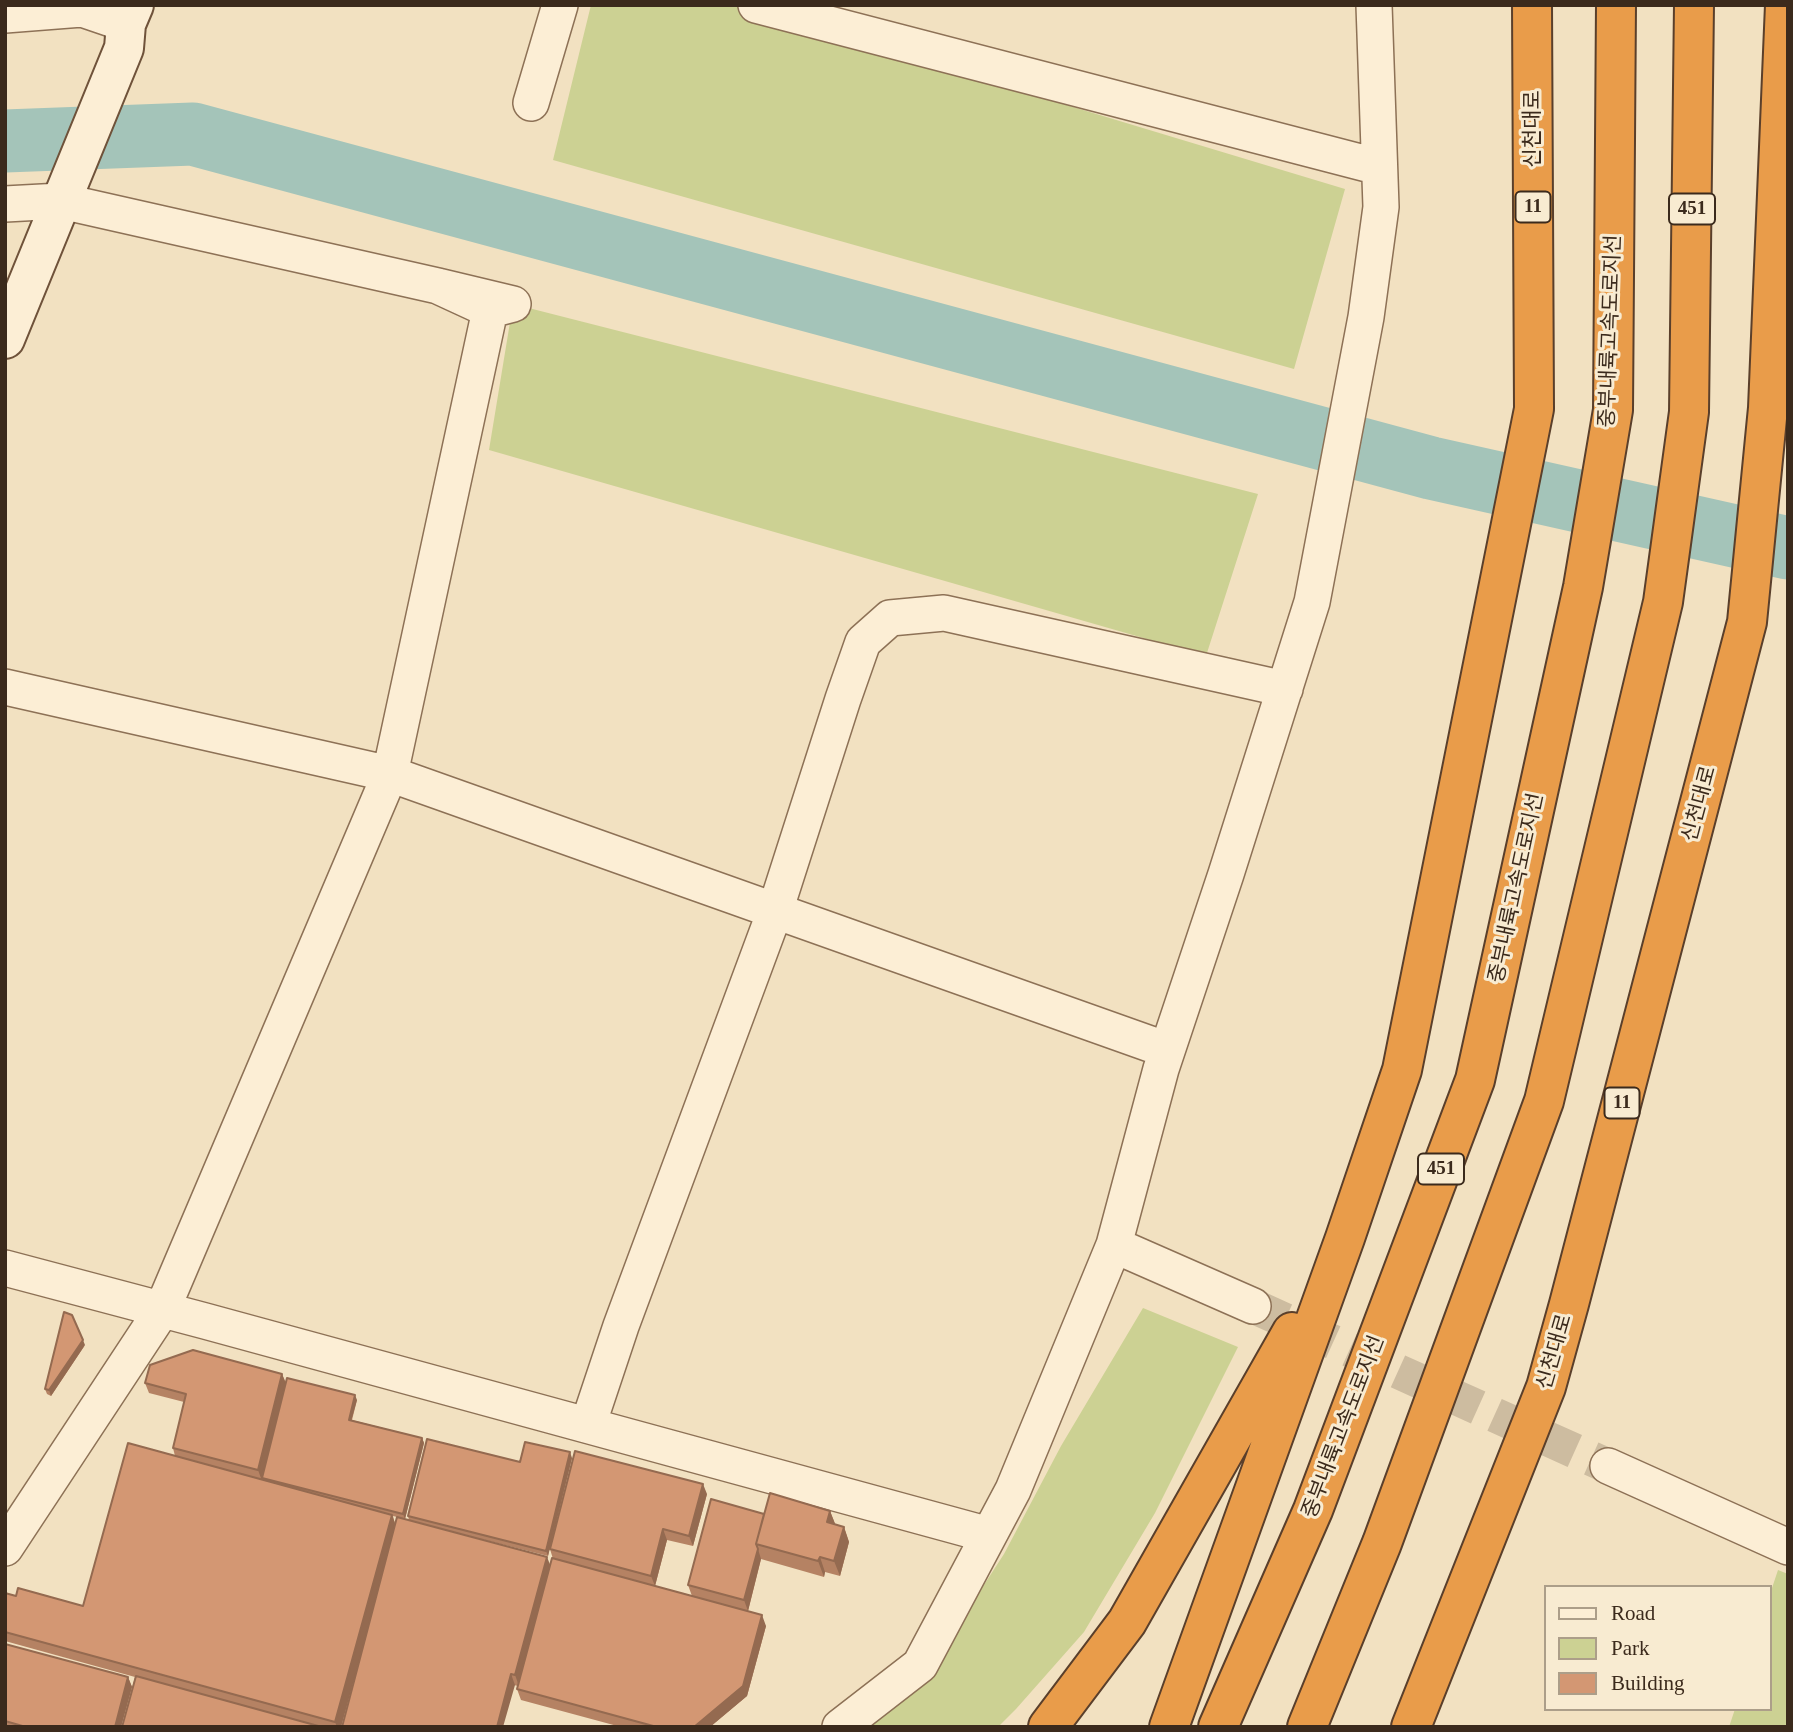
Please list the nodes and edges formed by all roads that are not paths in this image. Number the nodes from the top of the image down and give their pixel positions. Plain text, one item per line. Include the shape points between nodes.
1 (560, 5) edge
2 (756, 5) edge
3 (1374, 5) edge
4 (1532, 5) edge
5 (1616, 5) edge
6 (1694, 5) edge
7 (1786, 5) edge
8 (5, 15) edge
9 (128, 26) edge
10 (531, 103) dead end
11 (1379, 167) junction
12 (64, 195) junction
13 (5, 204) edge
14 (5, 339) edge
15 (5, 687) edge
16 (1285, 689) junction
17 (390, 774) junction
18 (775, 911) junction
19 (1167, 1050) junction
20 (1345, 1238) junction
21 (1114, 1245) junction
22 (5, 1268) edge
23 (1252, 1306) tunnel mouth
24 (162, 1310) junction
25 (588, 1425) junction
26 (1608, 1466) tunnel mouth
27 (989, 1535) junction
28 (1788, 1547) edge
29 (5, 1548) edge
30 (1472, 1576) junction
31 (840, 1727) edge
32 (1048, 1727) edge
33 (1168, 1727) edge
34 (1218, 1727) edge
35 (1307, 1727) edge
36 (1393, 1727) edge
37 (1411, 1727) edge

1 - 10 street
2 - 11 street
3 - 11 street
4 - 20 highway, 신천대로 / 11 via 1534,409 1402,1070
5 - 34 highway, 중부내륙고속도로지선 / 451 via 1613,410 1583,587 1475,1080 1313,1510
6 - 35 highway, 451 via 1689,412 1663,602 1544,1101 1382,1543
7 - 30 highway, 신천대로 / 11 via 1768,408 1747,622 1546,1387
8 - 9 street via 82,9
9 - 12 street
11 - 16 street via 1381,207 1366,317 1312,602
12 - 13 street
12 - 14 street
12 - 17 street via 513,303 490,310
15 - 17 street
16 - 18 street via 944,613 890,618 863,642
16 - 19 street
17 - 18 street
17 - 24 street
18 - 19 street
18 - 25 street
19 - 21 street
20 - 32 highway via 1127,1622
20 - 33 highway
21 - 23 street
21 - 27 street via 1013,1490
22 - 24 street
24 - 25 street
24 - 29 street
25 - 27 street
26 - 28 street
27 - 31 street via 920,1665
30 - 36 highway
30 - 37 highway

